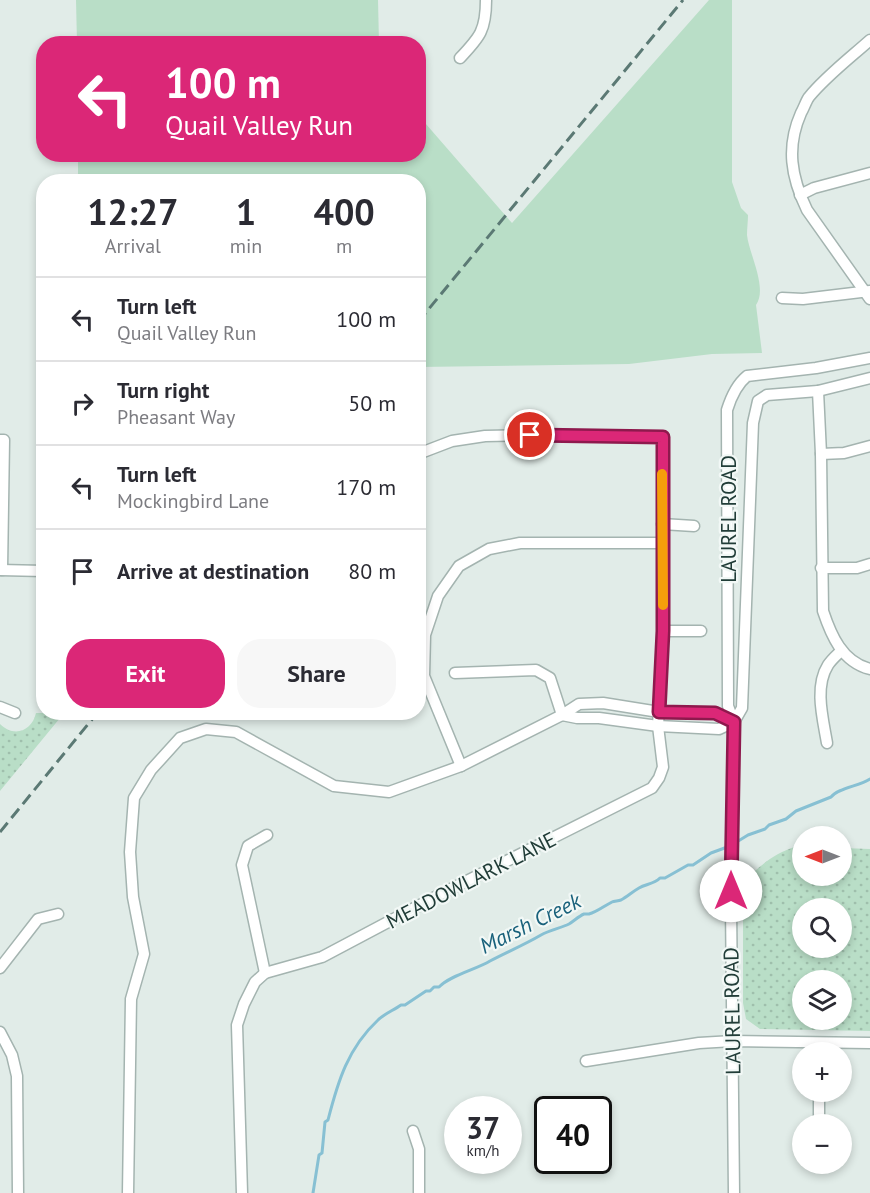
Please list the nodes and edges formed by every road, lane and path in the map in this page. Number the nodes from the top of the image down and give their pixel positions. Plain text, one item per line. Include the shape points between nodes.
1 (486, 0) edge
2 (870, 40) edge
3 (460, 58) dead end
4 (870, 173) edge
5 (800, 195) junction
6 (868, 294) edge
7 (782, 298) dead end
8 (870, 358) edge
9 (870, 378) edge
10 (818, 391) junction
11 (0, 440) edge
12 (870, 446) edge
13 (426, 451) edge
14 (821, 454) junction
15 (662, 524) junction
16 (694, 526) dead end
17 (663, 543) junction
18 (870, 564) edge
19 (821, 568) junction
20 (1, 570) edge
21 (36, 571) edge
22 (663, 631) junction
23 (701, 631) dead end
24 (426, 632) edge
25 (841, 651) junction
26 (870, 669) edge
27 (455, 674) dead end
28 (426, 687) edge
29 (0, 707) edge
30 (659, 712) junction
31 (15, 713) dead end
32 (562, 715) junction
33 (734, 722) junction
34 (658, 726) junction
35 (827, 743) dead end
36 (461, 766) junction
37 (267, 835) dead end
38 (58, 914) dead end
39 (0, 968) edge
40 (265, 973) junction
41 (0, 1032) edge
42 (733, 1041) junction
43 (870, 1043) edge
44 (852, 1045) edge
45 (792, 1046) edge
46 (586, 1061) dead end
47 (413, 1131) dead end
48 (18, 1193) edge
49 (128, 1193) edge
50 (242, 1193) edge
51 (419, 1193) edge
52 (734, 1193) edge

1 - 3 street via 486,19 480,37
2 - 5 street via 808,98 803,108 791,149
4 - 5 street
5 - 6 street
6 - 7 street
8 - 33 street, LAUREL ROAD via 747,376 731,397 728,706
9 - 10 street
10 - 14 street
10 - 33 street, LAUREL ROAD via 767,395 758,401 754,412 741,708
11 - 20 street via 4,440
12 - 14 street
13 - 15 street via 452,441 485,436 663,437
14 - 19 street
15 - 16 street
15 - 17 street
17 - 22 street
17 - 24 street via 520,543 489,549 459,566 438,596
18 - 19 street via 858,568
19 - 25 street via 823,611
20 - 21 street
22 - 23 street
22 - 30 street
25 - 26 street
25 - 35 street via 824,674 821,707
27 - 32 street via 536,670 550,678
28 - 36 street
29 - 31 street
30 - 32 street via 603,703 579,704
30 - 33 street via 715,713
30 - 34 street
32 - 34 street
32 - 36 street
33 - 34 street via 719,729
33 - 42 street, LAUREL ROAD
34 - 40 street, MEADOWLARK LANE via 663,767 652,788 322,957
36 - 49 street via 389,792 334,786 236,732 206,729 180,738 151,770 134,798 130,852 133,897 144,954 131,999
37 - 40 street via 248,846 242,865
38 - 39 street via 38,919
40 - 50 street via 243,1004 237,1025
41 - 48 street via 17,1076
42 - 45 street
42 - 46 street
42 - 52 street, LAUREL ROAD
43 - 44 street
47 - 51 street via 419,1149

